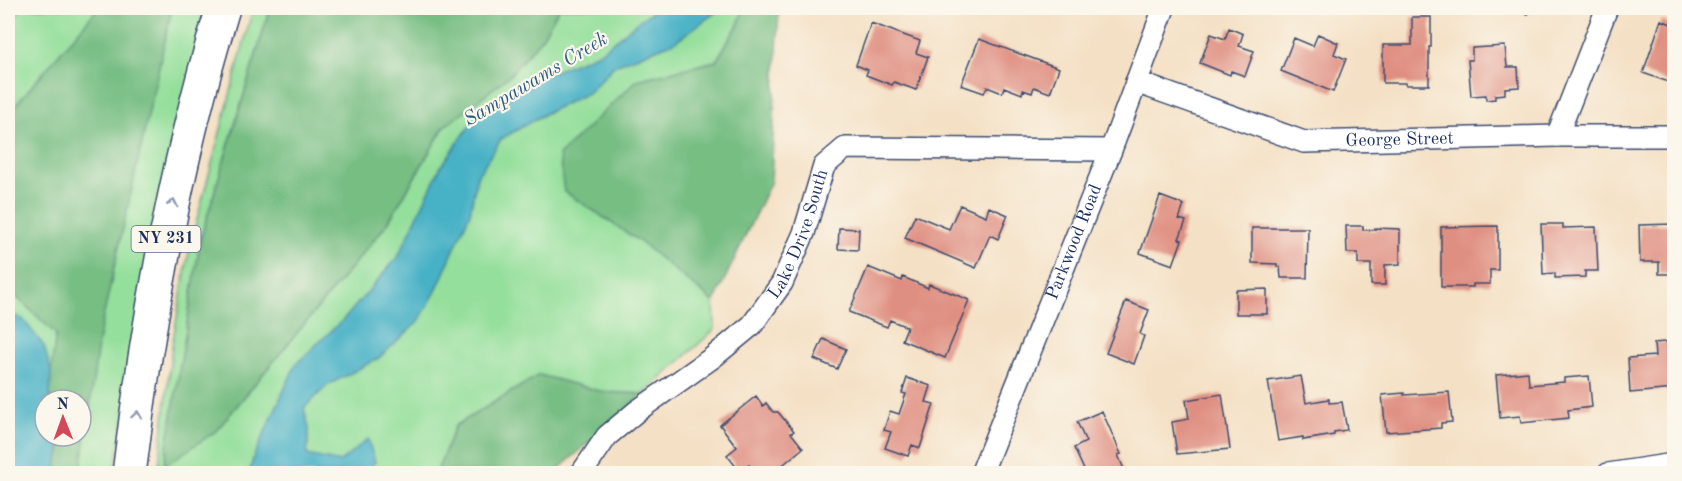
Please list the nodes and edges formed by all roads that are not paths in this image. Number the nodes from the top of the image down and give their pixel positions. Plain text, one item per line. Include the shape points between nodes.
1 (222, 8) edge
2 (1164, 8) edge
3 (1607, 8) edge
4 (1136, 82) junction
5 (1674, 135) edge
6 (1557, 136) junction
7 (1111, 150) junction
8 (1674, 464) edge
9 (129, 474) edge
10 (581, 474) edge
11 (981, 474) edge
12 (1608, 474) edge

9 -> 1 main road, NY 231 via 168,225
2 - 4 street, Parkwood Road
3 - 6 street
4 - 6 street, George Street via 1304,142
4 - 7 street, Parkwood Road
5 - 6 street, George Street
7 - 10 street, Lake Drive South via 845,148 824,166 804,233 782,282 752,325 607,436
7 - 11 street, Parkwood Road
8 - 12 street

